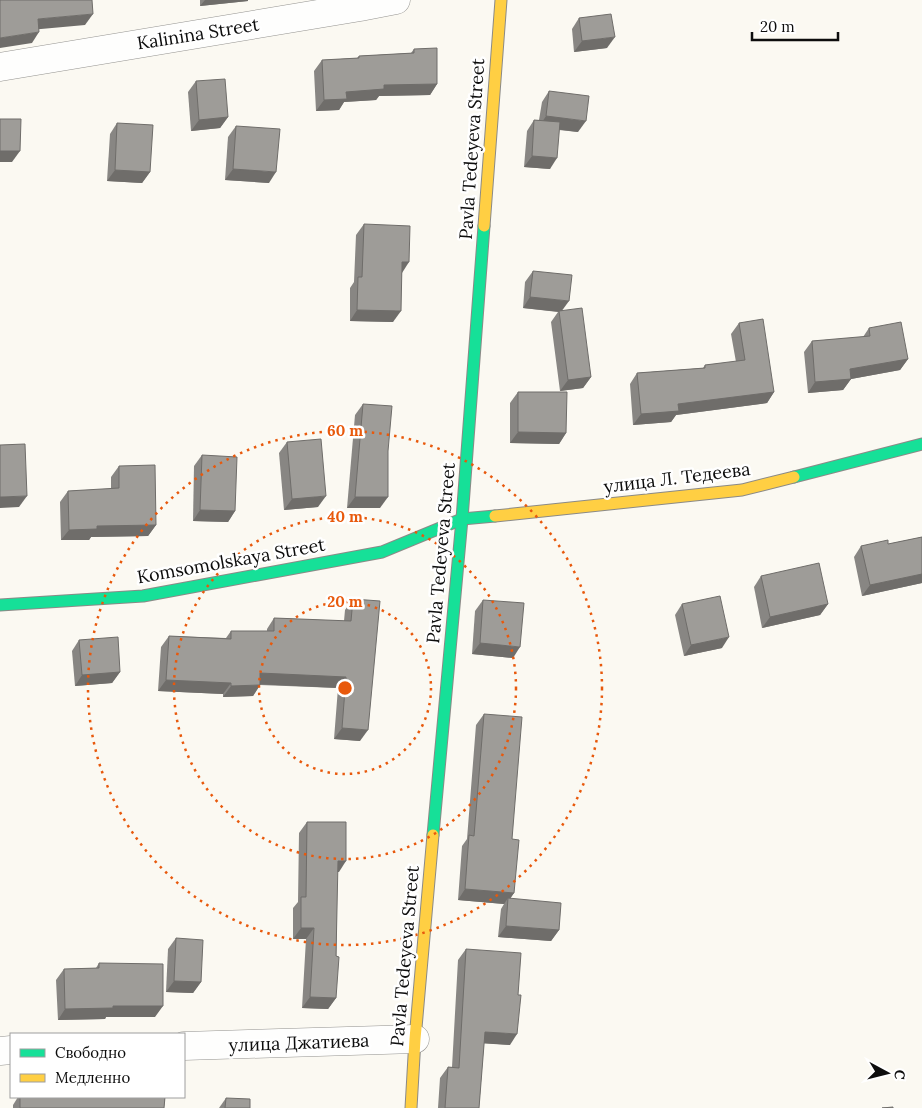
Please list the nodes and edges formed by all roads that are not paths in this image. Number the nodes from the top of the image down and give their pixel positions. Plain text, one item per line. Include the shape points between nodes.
1 (396, 0) edge
2 (500, 0) edge
3 (0, 67) edge
4 (922, 444) edge
5 (462, 519) junction
6 (0, 605) edge
7 (415, 1039) junction
8 (185, 1046) edge
9 (411, 1108) edge

1 - 3 street, Kalinina Street
2 - 5 main road, Pavla Tedeyeva Street
4 - 5 main road, улица Л. Тедеева via 742,490
5 - 6 main road, Komsomolskaya Street via 382,552 143,596
5 - 7 main road, Pavla Tedeyeva Street
7 - 8 street, улица Джатиева
7 - 9 main road, Pavla Tedeyeva Street

